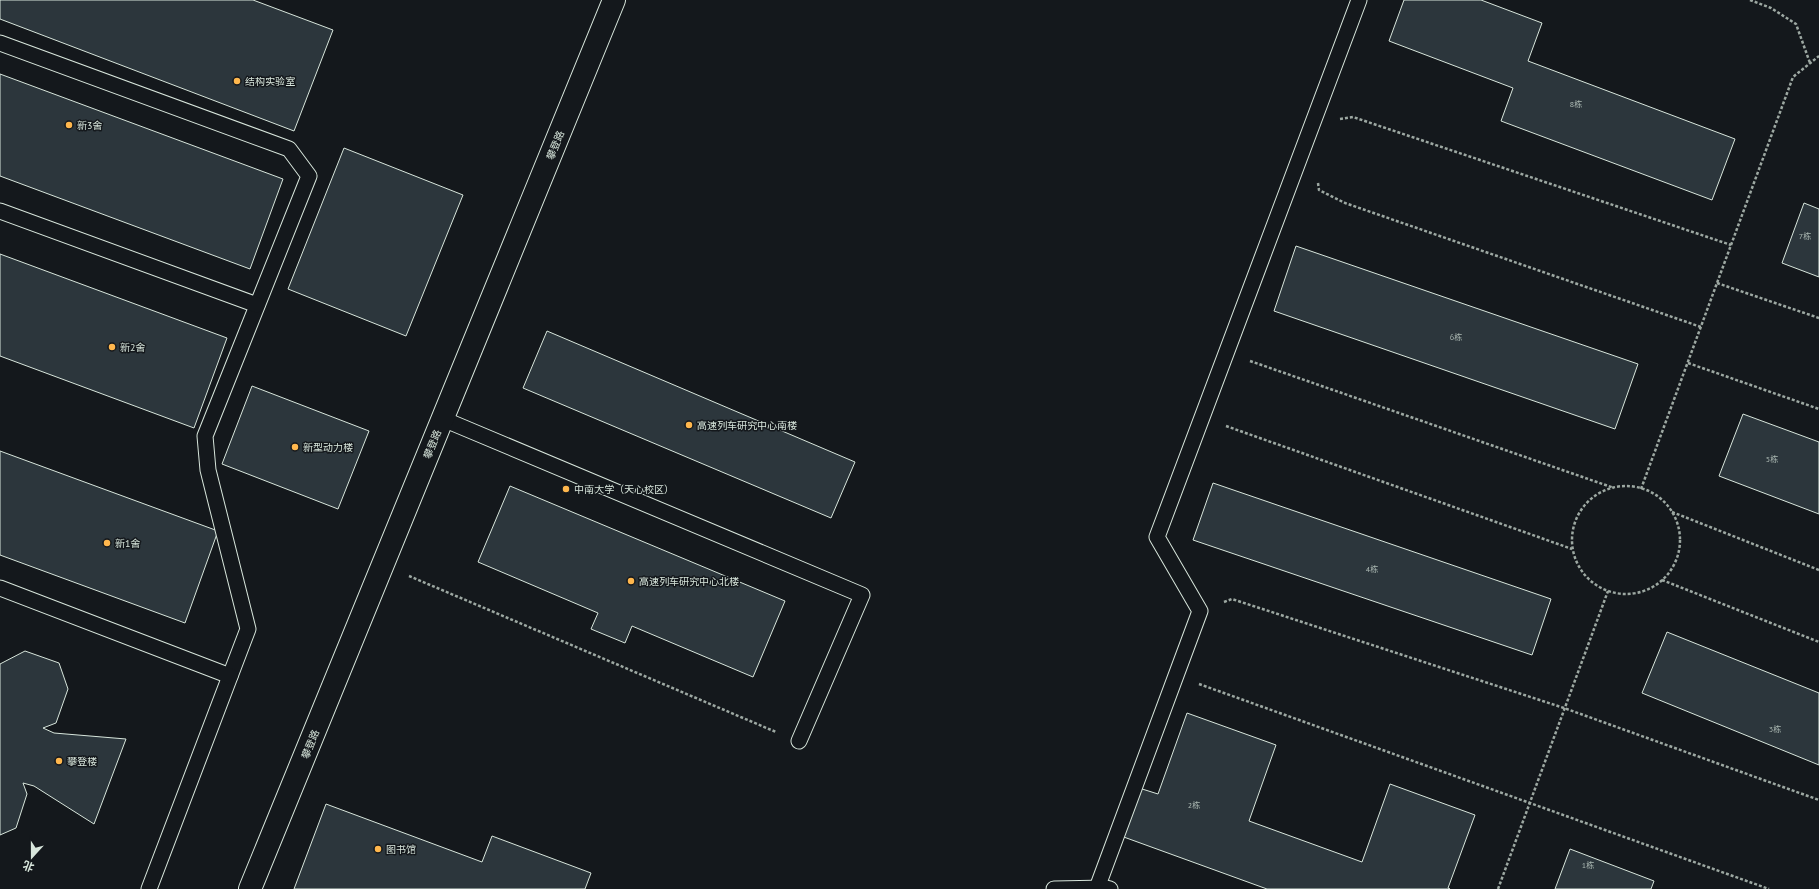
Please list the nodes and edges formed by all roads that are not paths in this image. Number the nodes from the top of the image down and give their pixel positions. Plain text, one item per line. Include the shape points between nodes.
1 (614, 0) edge
2 (1359, 0) edge
3 (0, 42) edge
4 (0, 211) edge
5 (257, 305) junction
6 (442, 419) junction
7 (0, 588) edge
8 (230, 676) junction
9 (799, 742) road end
10 (1103, 888) edge
11 (149, 889) edge
12 (250, 889) edge
13 (1054, 889) edge

1 - 6 street, 攀登路
2 - 10 lane via 1157,537 1200,611
3 - 5 lane via 289,149 310,176
4 - 5 lane
5 - 8 lane via 205,436 208,470 248,629
6 - 9 lane via 862,595
6 - 12 street, 攀登路
7 - 8 lane
8 - 11 lane
10 - 13 lane

